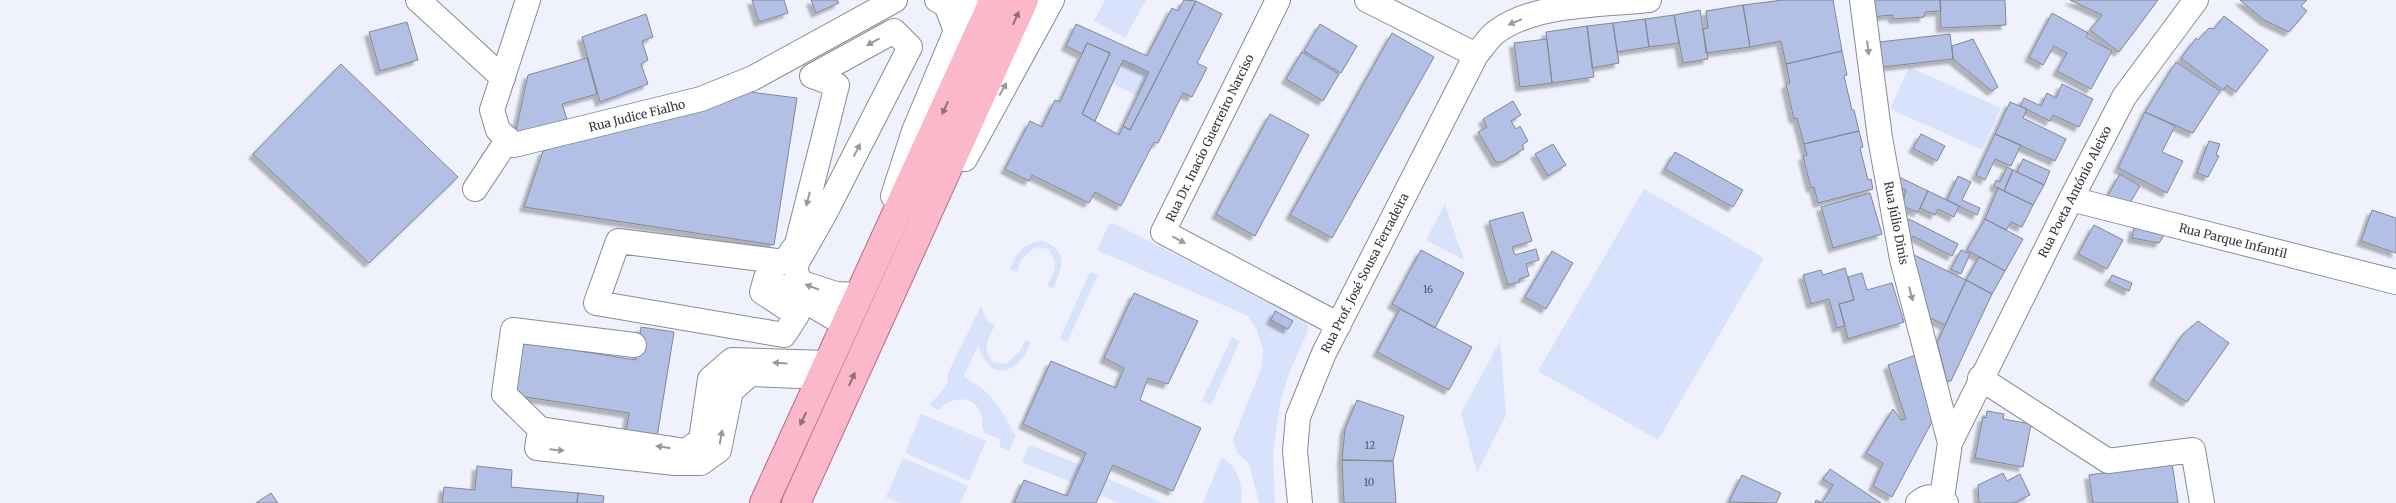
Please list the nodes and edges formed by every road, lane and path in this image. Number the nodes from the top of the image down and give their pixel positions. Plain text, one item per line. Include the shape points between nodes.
1 (418, 0) edge
2 (528, 0) edge
3 (895, 0) edge
4 (937, 0) edge
5 (969, 0) edge
6 (994, 0) edge
7 (1024, 0) edge
8 (1052, 0) edge
9 (1278, 0) edge
10 (1367, 0) edge
11 (1649, 0) edge
12 (1862, 0) edge
13 (2196, 0) edge
14 (1546, 6) edge
15 (956, 31) junction
16 (1476, 55) junction
17 (503, 78) junction
18 (508, 139) junction
19 (476, 189) dead end
20 (2071, 199) junction
21 (2396, 282) edge
22 (895, 285) junction
23 (863, 287) junction
24 (846, 325) junction
25 (1339, 325) junction
26 (634, 345) dead end
27 (825, 370) junction
28 (1976, 387) junction
29 (1950, 443) junction
30 (1935, 502) edge
31 (764, 503) edge
32 (796, 503) edge
33 (1300, 503) edge
34 (2202, 503) edge

1 - 17 street
2 - 17 street
3 - 18 street, Rua Judice Fialho via 753,78 701,99 514,145
4 - 15 street via 946,5
5 - 15 street
6 -> 23 main road
22 -> 7 main road
22 -> 8 street
9 -> 25 street, Rua Dr. Inacio Guerreiro Narciso via 1163,232
10 - 16 street
11 - 14 street, Rua Prof. José Sousa Ferradeira
12 -> 29 street, Rua Júlio Dinis via 1880,138 1902,259
13 - 20 street, Rua Poeta António Aleixo via 2124,97
14 -> 16 street, Rua Prof. José Sousa Ferradeira via 1495,32
15 - 23 street via 914,132
16 - 25 street, Rua Prof. José Sousa Ferradeira
17 - 18 street via 492,110 498,130
18 - 19 street
20 - 21 street, Rua Parque Infantil
20 - 28 street, Rua Poeta António Aleixo
32 -> 22 main road
23 - 24 main road
23 -> 24 street via 836,294 798,282 794,266 825,213 910,47 894,31 812,76 837,85 797,244 784,262 618,241 596,303 784,335 798,315 762,292 766,278
24 - 27 main road
25 - 33 street, Rua Prof. José Sousa Ferradeira via 1298,416 1295,451
26 - 27 street via 513,330 504,394 540,429 686,451 701,440 710,379 732,360
27 -> 31 main road
28 - 29 street, Rua Poeta António Aleixo
28 - 34 street via 2108,461 2193,450
29 - 30 street via 1943,491

